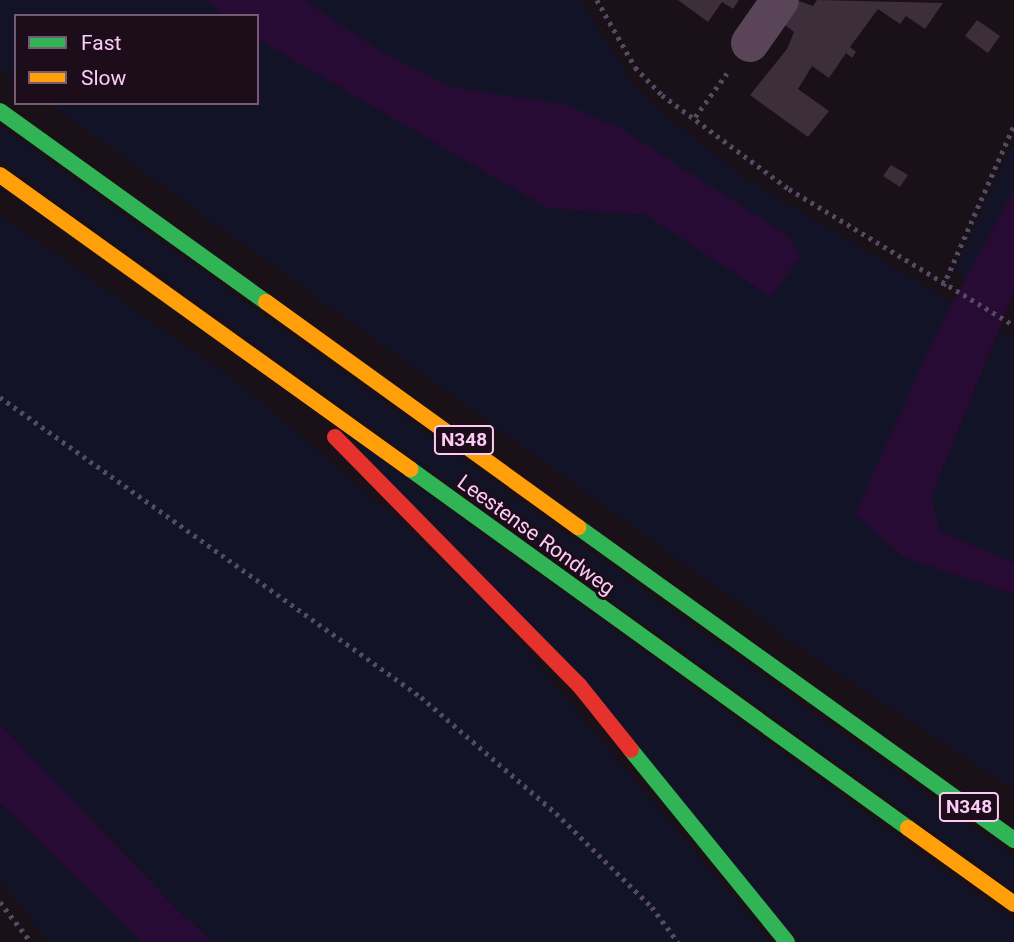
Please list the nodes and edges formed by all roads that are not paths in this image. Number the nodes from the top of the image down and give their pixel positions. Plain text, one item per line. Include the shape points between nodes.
1 (780, 0) edge
2 (750, 43) road end
3 (0, 111) edge
4 (0, 175) edge
5 (278, 376) junction
6 (925, 774) junction
7 (1014, 815) edge
8 (1014, 840) edge
9 (1014, 904) edge
10 (787, 942) edge

1 - 2 street
3 - 6 main road, Leestense Rondweg / N348
4 - 5 main road, Leestense Rondweg / N348
5 - 9 main road, Leestense Rondweg / N348
5 - 10 main road, N348 via 579,685
6 - 7 main road, N348
6 - 8 main road, Leestense Rondweg / N348

